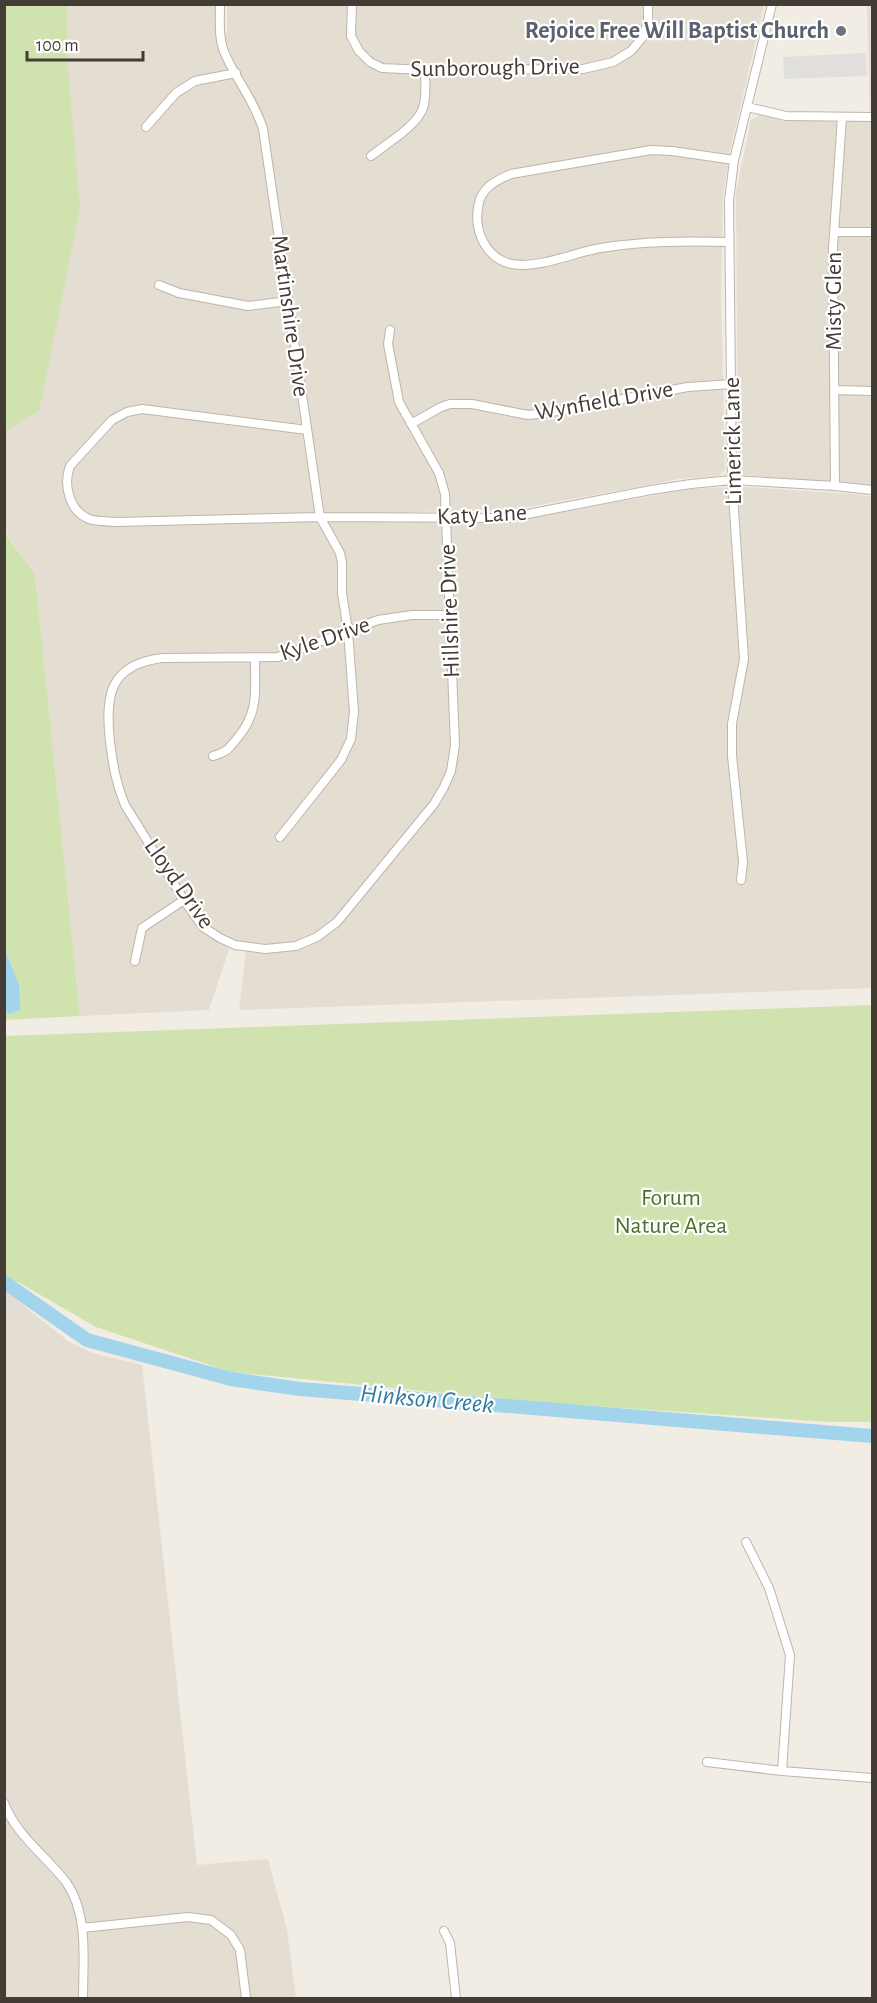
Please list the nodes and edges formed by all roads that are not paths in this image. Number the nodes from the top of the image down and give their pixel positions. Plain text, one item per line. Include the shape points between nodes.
1 (220, 4) edge
2 (352, 4) edge
3 (648, 4) edge
4 (771, 4) edge
5 (424, 70) junction
6 (236, 73) junction
7 (747, 107) junction
8 (842, 117) junction
9 (873, 117) edge
10 (146, 127) dead end
11 (371, 156) dead end
12 (734, 160) junction
13 (834, 231) junction
14 (873, 232) edge
15 (729, 242) junction
16 (159, 285) dead end
17 (288, 301) junction
18 (390, 330) dead end
19 (732, 384) junction
20 (835, 390) junction
21 (873, 391) edge
22 (411, 424) junction
23 (307, 430) junction
24 (732, 480) junction
25 (835, 486) junction
26 (873, 490) edge
27 (320, 517) junction
28 (446, 518) junction
29 (451, 615) junction
30 (348, 631) junction
31 (255, 659) junction
32 (128, 668) joint
33 (213, 756) dead end
34 (450, 771) joint
35 (280, 837) dead end
36 (741, 879) dead end
37 (184, 900) junction
38 (135, 961) dead end
39 (746, 1542) dead end
40 (707, 1762) dead end
41 (782, 1771) junction
42 (873, 1778) edge
43 (4, 1803) edge
44 (82, 1928) junction
45 (444, 1931) dead end
46 (83, 1998) edge
47 (246, 1998) edge
48 (456, 1998) edge

1 - 6 street, Martinshire Drive via 223,48
2 - 5 street, Sunborough Drive via 351,36 370,62 382,68
3 - 5 street, Sunborough Drive via 648,23 642,38 631,51 613,62 584,69
4 - 7 street, Limerick Lane
5 - 11 street via 423,110 415,122
6 - 10 street via 195,81 176,93
6 - 17 street, Martinshire Drive via 262,129
7 - 8 street via 786,116
7 - 12 street, Limerick Lane
8 - 9 street
8 - 13 street, Misty Glen
12 - 15 street, Limerick Lane
12 - 15 street via 651,150 511,174 484,190 476,219 486,248 510,264 655,241
13 - 14 street
13 - 20 street, Misty Glen
15 - 19 street, Limerick Lane
16 - 17 street via 179,293 248,306
17 - 23 street, Martinshire Drive
18 - 22 street, Hillshire Drive via 388,344 394,385
19 - 22 street, Wynfield Drive via 688,387 528,415 472,404 450,404
19 - 24 street, Limerick Lane
20 - 21 street
20 - 25 street, Misty Glen
22 - 28 street, Hillshire Drive via 439,473
23 - 27 street, Martinshire Drive
23 - 27 street, Katy Lane via 142,409 127,412 112,420 70,466 67,489 77,511 89,519 117,522
24 - 25 street, Katy Lane
24 - 28 street, Katy Lane via 671,487 507,518
24 - 36 street, Limerick Lane via 744,659 732,735 743,862
25 - 26 street, Katy Lane
27 - 28 street, Katy Lane
27 - 30 street, Martinshire Drive via 340,553
28 - 29 street, Hillshire Drive
29 - 30 street, Kyle Drive via 393,617
29 - 34 street, Hillshire Drive via 455,745
30 - 31 street, Kyle Drive via 278,657
30 - 35 street, Martinshire Drive via 354,712 351,739 341,760
31 - 32 street, Kyle Drive via 162,658
31 - 33 street via 252,715 226,752
32 - 37 street, Lloyd Drive via 113,687 107,704 114,773 125,805
34 - 37 street, Lloyd Drive via 434,804 337,922 317,937 296,946 236,945 203,927
37 - 38 street via 142,928
39 - 41 street via 769,1588 790,1656
40 - 41 street
41 - 42 street
43 - 44 street via 12,1822 66,1883 75,1898
44 - 46 street
44 - 47 street via 188,1917 211,1920 231,1935 240,1950
45 - 48 street via 450,1942

